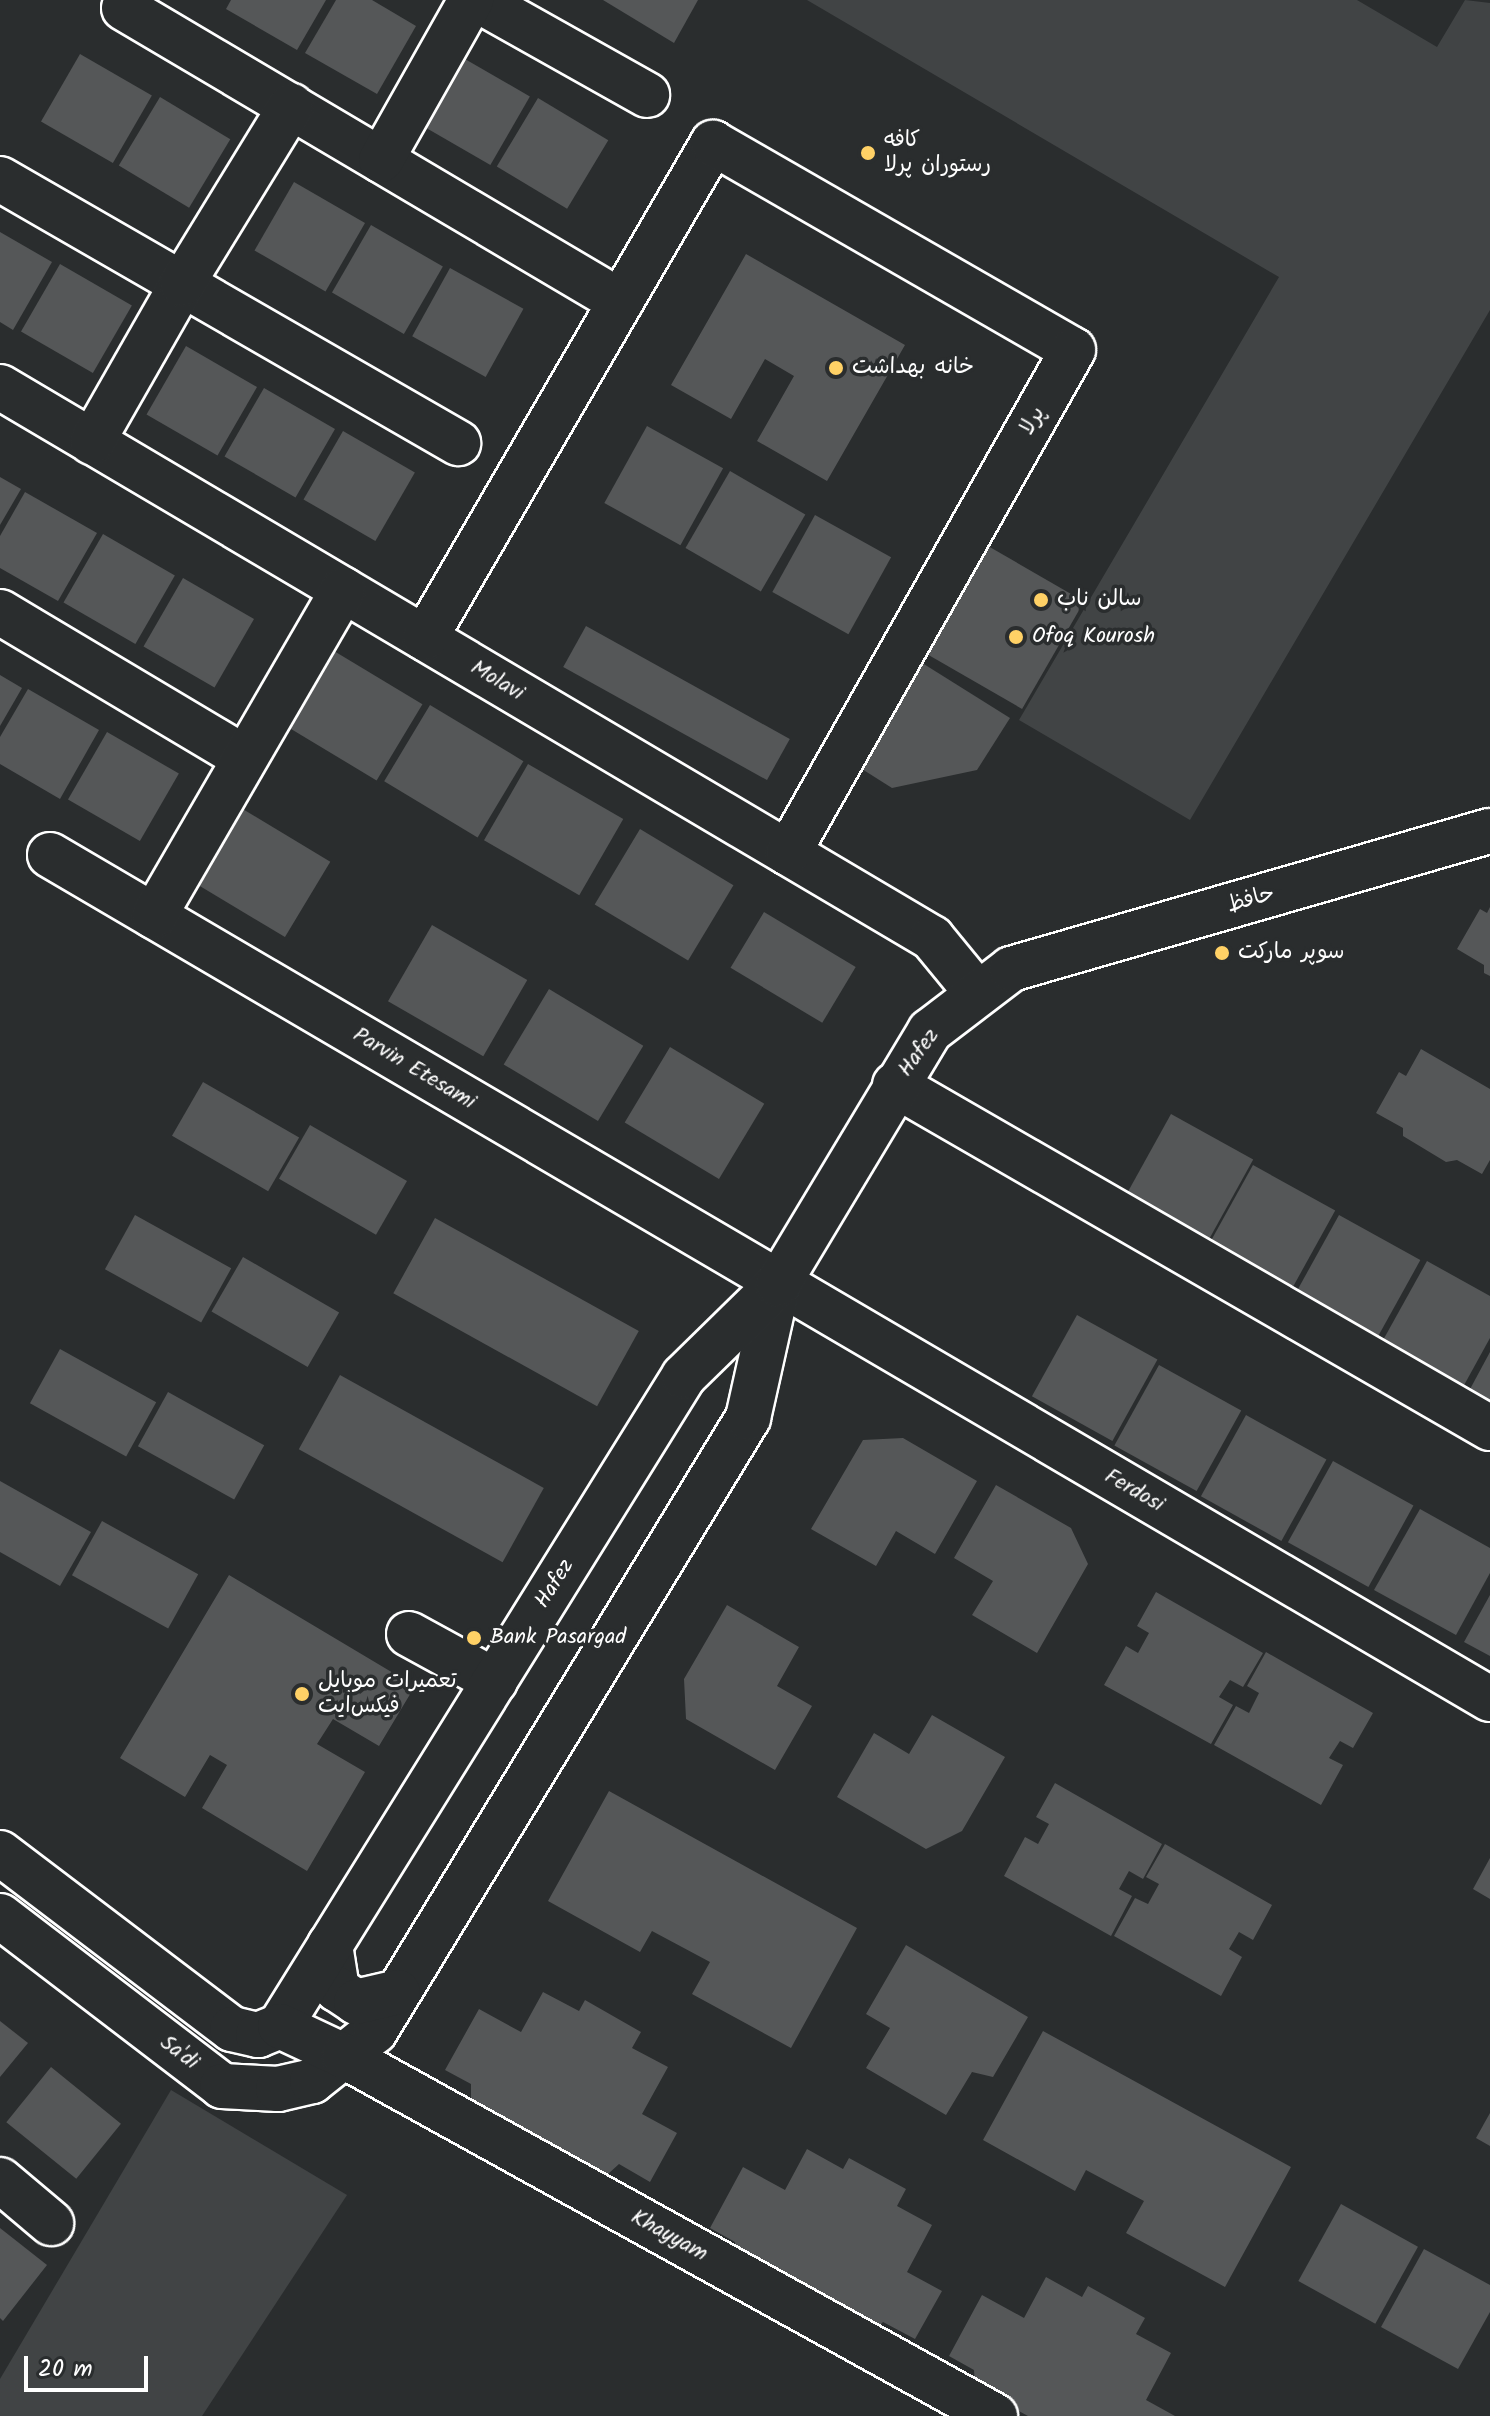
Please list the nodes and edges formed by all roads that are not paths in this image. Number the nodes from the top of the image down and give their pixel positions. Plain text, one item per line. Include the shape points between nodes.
1 (471, 0) edge
2 (478, 0) edge
3 (124, 8) dead end
4 (647, 95) dead end
5 (291, 106) junction
6 (381, 160) junction
7 (0, 179) edge
8 (182, 284) junction
9 (621, 302) junction
10 (0, 387) edge
11 (92, 442) junction
12 (458, 443) dead end
13 (343, 590) junction
14 (0, 612) edge
15 (425, 638) junction
16 (245, 758) junction
17 (1490, 831) edge
18 (788, 853) junction
19 (50, 855) dead end
20 (154, 916) junction
21 (978, 994) junction
22 (895, 1085) junction
23 (778, 1284) junction
24 (684, 1376) junction
25 (748, 1418) junction
26 (1490, 1428) edge
27 (409, 1634) dead end
28 (495, 1681) junction
29 (1490, 1699) edge
30 (0, 1853) edge
31 (0, 1916) edge
32 (330, 1945) junction
33 (398, 1992) junction
34 (280, 2026) junction
35 (359, 2043) junction
36 (0, 2180) edge
37 (51, 2223) dead end
38 (995, 2416) edge

1 - 6 street
2 - 4 street
3 - 5 street
5 - 6 street
5 - 8 street
6 - 9 street
7 - 8 street
8 - 11 street
8 - 12 street
9 - 15 street
9 - 18 street, پرلا via 713,143 1073,350
10 - 11 street, Molavi
11 - 13 street, Molavi
13 - 15 street, Molavi
13 - 16 street
14 - 16 street
15 - 18 street, Molavi
16 - 20 street
17 - 21 street, حافظ via 1011,969
18 - 21 street, Molavi via 932,938
19 - 20 street, Parvin Etesami
20 - 23 street, Parvin Etesami
21 - 22 street, Hafez via 930,1031
22 - 23 street, Hafez
22 - 26 street
23 - 24 street, Hafez
23 - 25 street, Hafez
23 - 29 street, Ferdosi
24 - 25 street via 716,1374 739,1386
24 - 28 street, Hafez
25 - 33 street, Hafez
27 - 28 street
28 - 32 street, Hafez
30 - 34 street via 232,2029 258,2035
31 - 35 street, Sa'di via 222,2086 278,2089 312,2081
32 - 33 street via 337,1989 356,2002
32 - 34 street, Hafez
33 - 35 street, Hafez
34 - 35 street, Khayyam
35 - 38 street, Khayyam
36 - 37 street

